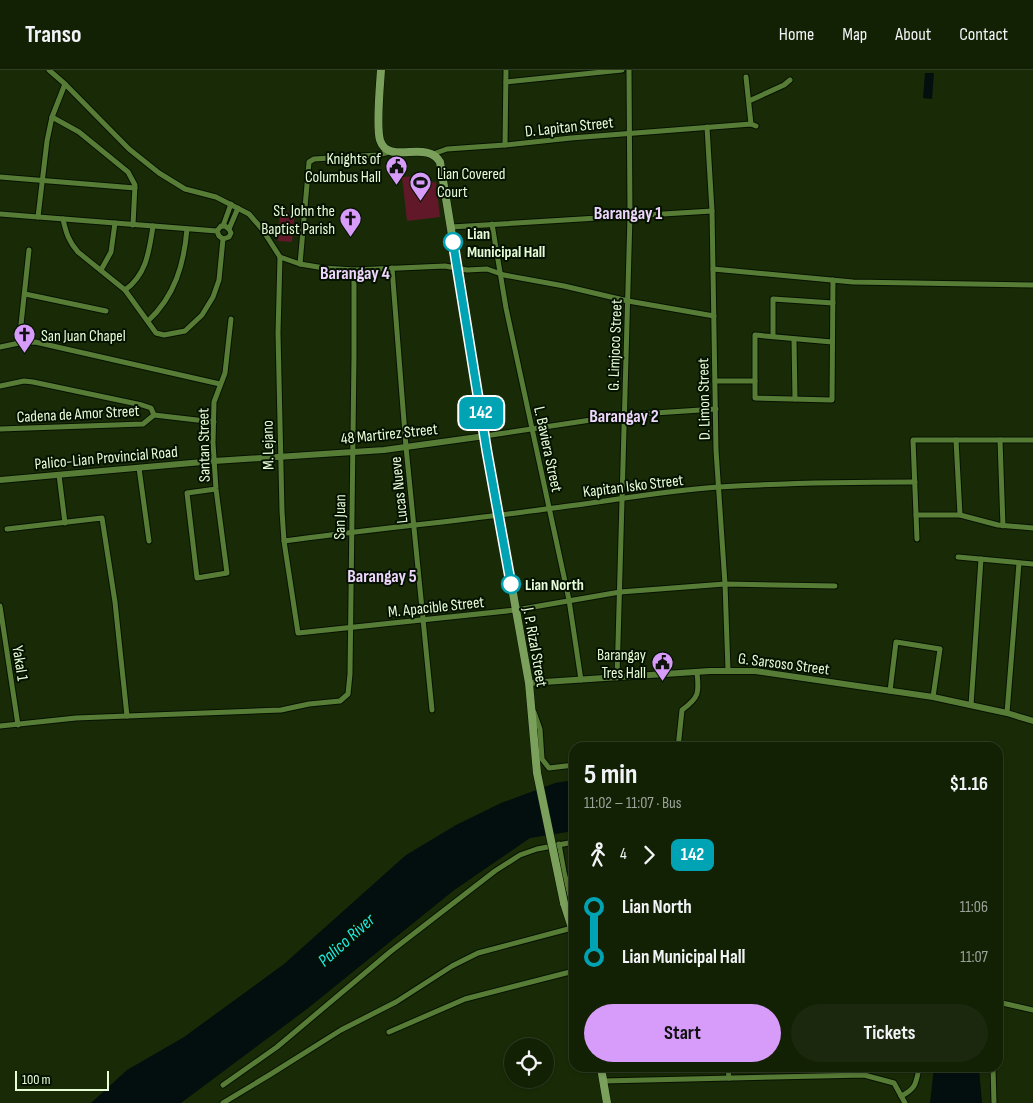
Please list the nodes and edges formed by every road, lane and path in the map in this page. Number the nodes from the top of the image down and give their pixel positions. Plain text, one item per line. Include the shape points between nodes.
1 (49, 70) edge
2 (381, 70) edge
3 (506, 70) edge
4 (622, 70) edge
5 (629, 70) edge
6 (584, 72) edge
7 (746, 77) dead end
8 (790, 80) dead end
9 (506, 82) junction
10 (65, 84) junction
11 (749, 101) junction
12 (52, 117) junction
13 (707, 128) junction
14 (630, 133) junction
15 (504, 145) junction
16 (390, 152) junction
17 (433, 154) junction
18 (0, 177) edge
19 (42, 180) junction
20 (135, 188) junction
21 (231, 204) junction
22 (238, 208) junction
23 (712, 211) junction
24 (0, 214) edge
25 (630, 216) junction
26 (38, 217) junction
27 (63, 219) junction
28 (116, 223) junction
29 (492, 224) junction
30 (133, 225) junction
31 (153, 226) junction
32 (223, 226) junction
33 (451, 226) junction
34 (187, 229) junction
35 (229, 229) junction
36 (217, 231) junction
37 (223, 239) junction
38 (29, 250) dead end
39 (280, 257) junction
40 (300, 264) junction
41 (392, 268) junction
42 (458, 269) junction
43 (713, 269) junction
44 (100, 270) junction
45 (354, 270) junction
46 (500, 273) junction
47 (833, 280) junction
48 (1033, 285) edge
49 (125, 290) junction
50 (25, 294) junction
51 (628, 300) junction
52 (833, 303) junction
53 (106, 311) dead end
54 (714, 316) junction
55 (231, 319) dead end
56 (148, 321) junction
57 (773, 336) junction
58 (794, 339) junction
59 (832, 342) junction
60 (19, 343) junction
61 (0, 347) edge
62 (715, 381) junction
63 (755, 381) junction
64 (220, 384) junction
65 (0, 386) edge
66 (796, 399) junction
67 (716, 409) junction
68 (154, 415) junction
69 (624, 415) junction
70 (214, 422) junction
71 (0, 429) edge
72 (532, 429) junction
73 (485, 436) junction
74 (956, 440) junction
75 (1000, 440) junction
76 (1033, 440) edge
77 (406, 447) junction
78 (353, 451) junction
79 (280, 456) junction
80 (214, 461) junction
81 (140, 468) junction
82 (59, 475) junction
83 (0, 480) edge
84 (915, 482) junction
85 (718, 487) junction
86 (216, 489) junction
87 (622, 498) junction
88 (549, 509) junction
89 (960, 514) junction
90 (916, 515) junction
91 (498, 516) junction
92 (65, 523) junction
93 (415, 526) junction
94 (1003, 526) junction
95 (1033, 528) edge
96 (7, 529) dead end
97 (352, 532) junction
98 (917, 539) dead end
99 (150, 541) dead end
100 (284, 541) junction
101 (958, 557) dead end
102 (981, 559) junction
103 (1019, 563) junction
104 (1033, 564) edge
105 (725, 584) junction
106 (835, 586) dead end
107 (620, 592) junction
108 (569, 600) junction
109 (0, 606) edge
110 (516, 610) junction
111 (423, 620) junction
112 (350, 626) junction
113 (298, 633) joint
114 (728, 670) junction
115 (697, 672) junction
116 (617, 678) junction
117 (581, 680) junction
118 (528, 683) junction
119 (890, 691) junction
120 (933, 697) junction
121 (971, 705) junction
122 (532, 706) junction
123 (432, 710) dead end
124 (1007, 713) junction
125 (127, 716) junction
126 (1033, 721) edge
127 (18, 724) junction
128 (0, 726) edge
129 (679, 742) edge
130 (569, 766) edge
131 (569, 843) edge
132 (559, 844) junction
133 (569, 892) edge
134 (569, 919) edge
135 (569, 932) edge
136 (569, 972) edge
137 (1003, 1003) edge
138 (1033, 1010) edge
139 (389, 1032) dead end
140 (602, 1072) edge
141 (728, 1072) edge
142 (918, 1072) edge
143 (993, 1072) edge
144 (729, 1078) junction
145 (603, 1081) junction
146 (223, 1085) dead end
147 (901, 1096) junction
148 (223, 1103) edge
149 (607, 1103) edge
150 (905, 1103) edge
151 (994, 1103) edge

1 - 10 street
2 - 16 main road via 379,136
3 - 9 street
4 - 6 street
5 - 14 street, G. Limjoco Street
6 - 9 street
7 - 11 street
8 - 11 street
9 - 15 street
10 - 12 street
10 - 21 street via 129,149 159,173 186,189
11 - 13 street, D. Lapitan Street via 754,125
12 - 19 street
12 - 20 street via 79,132 128,172
13 - 14 street, D. Lapitan Street
13 - 23 street, D. Limon Street
14 - 15 street, D. Lapitan Street
14 - 25 street, G. Limjoco Street
15 - 17 street, D. Lapitan Street
16 - 17 main road
16 - 40 street via 309,162
17 - 33 main road, J. P. Rizal Street via 440,162
18 - 19 street
19 - 20 street
19 - 26 street
20 - 30 street
21 - 22 street
21 - 32 street
22 - 35 street
22 - 39 street via 254,219
23 - 25 street
23 - 43 street, D. Limon Street
24 - 26 street
25 - 29 street
25 - 51 street, G. Limjoco Street
26 - 27 street
27 - 28 street
27 - 44 street via 72,246
28 - 30 street
28 - 44 street via 111,252
29 - 33 street
29 - 46 street, L. Baviera Street
30 - 31 street
31 - 34 street
31 - 49 street via 146,263 138,278
32 - 35 street
32 - 36 street
33 - 42 main road, J. P. Rizal Street
34 - 36 street
34 - 56 street via 178,278 166,300
35 - 37 street via 230,235
36 - 37 street
37 - 56 street via 219,280 202,315 185,331 164,335 156,333
38 - 50 street
39 - 40 street
39 - 79 street, M. Lejano
40 - 45 street
41 - 42 street via 445,266
41 - 45 street
41 - 77 street, Lucas Nueve
42 - 46 street via 487,269
42 - 73 main road, J. P. Rizal Street
43 - 47 street
43 - 54 street, D. Limon Street
44 - 49 street
45 - 78 street, San Juan
46 - 51 street
46 - 72 street, L. Baviera Street
47 - 48 street
47 - 52 street
49 - 56 street
50 - 53 street
50 - 60 street
51 - 54 street
51 - 69 street, G. Limjoco Street
52 - 57 street via 773,299
52 - 59 street
54 - 62 street, D. Limon Street
55 - 64 street, Santan Street via 225,373
57 - 58 street
57 - 63 street via 755,335
58 - 59 street
58 - 66 street
59 - 66 street via 832,400
60 - 61 street
60 - 64 street via 35,342
62 - 63 street
62 - 67 street, D. Limon Street
63 - 66 street via 755,398
64 - 70 street, Santan Street via 214,402
65 - 68 street via 33,382 142,404 151,408
67 - 69 street, 48 Martirez Street
67 - 85 street, D. Limon Street
68 - 70 street, Cadena de Amor Street
68 - 71 street, Cadena de Amor Street via 143,424
69 - 72 street, 48 Martirez Street
69 - 87 street, G. Limjoco Street
70 - 80 street, Santan Street
72 - 73 street, 48 Martirez Street
72 - 88 street, L. Baviera Street
73 - 77 street, 48 Martirez Street
73 - 91 main road, J. P. Rizal Street
74 - 75 street
74 - 84 street via 913,440
74 - 89 street
75 - 76 street
75 - 94 street
77 - 78 street, 48 Martirez Street
77 - 93 street, Lucas Nueve
78 - 79 street, 48 Martirez Street
78 - 97 street, San Juan
79 - 80 street, 48 Martirez Street
79 - 100 street, M. Lejano
80 - 81 street, Palico-Lian Provincial Road
80 - 86 street, Santan Street
81 - 82 street, Palico-Lian Provincial Road
81 - 99 street
82 - 83 street, Palico-Lian Provincial Road
82 - 92 street
84 - 85 street, Kapitan Isko Street
84 - 90 street
85 - 87 street, Kapitan Isko Street
85 - 105 street, D. Limon Street
86 - 86 street, Santan Street via 227,573 197,578 187,493
87 - 88 street, Kapitan Isko Street
87 - 107 street, G. Limjoco Street
88 - 91 street, Kapitan Isko Street
88 - 108 street, L. Baviera Street
89 - 90 street
89 - 94 street
90 - 98 street
91 - 93 street, Kapitan Isko Street
91 - 110 main road, J. P. Rizal Street
92 - 96 street
92 - 125 street via 102,518
93 - 97 street, Kapitan Isko Street
93 - 111 street, Lucas Nueve
94 - 95 street
97 - 100 street, Kapitan Isko Street
97 - 112 street, San Juan
100 - 113 street, M. Lejano
101 - 102 street
102 - 103 street
102 - 121 street
103 - 104 street
103 - 124 street
105 - 106 street, M. Apacible Street
105 - 107 street, M. Apacible Street
105 - 114 street, D. Limon Street
107 - 108 street, M. Apacible Street
107 - 116 street, G. Limjoco Street
108 - 110 street, M. Apacible Street
108 - 117 street, L. Baviera Street
109 - 127 street, Yakal 1
110 - 111 street, M. Apacible Street
110 - 118 main road, J. P. Rizal Street
111 - 112 street, M. Apacible Street
111 - 123 street, Lucas Nueve
112 - 113 street, M. Apacible Street
112 - 125 street, San Juan via 348,694 340,701 281,710
114 - 115 street, G. Sarsoso Street
114 - 119 street, G. Sarsoso Street via 784,674
115 - 116 street, G. Sarsoso Street
115 - 129 street via 699,691 693,702 682,710
116 - 117 street, G. Sarsoso Street
117 - 118 street, G. Sarsoso Street
118 - 122 main road, J. P. Rizal Street
119 - 120 street, G. Sarsoso Street
119 - 120 street via 896,642 940,649
120 - 121 street, G. Sarsoso Street
121 - 124 street, G. Sarsoso Street
122 - 130 street via 540,729 542,759 549,768
122 - 134 main road, J. P. Rizal Street, bridge via 537,773
124 - 126 street, G. Sarsoso Street
125 - 127 street, San Juan
127 - 128 street, San Juan
131 - 132 street
132 - 133 street
132 - 146 street via 520,855 494,871 390,952 277,1047
135 - 148 street via 478,953 342,1030
136 - 139 street via 465,999
137 - 138 street
140 - 145 main road
141 - 144 street
142 - 147 street via 911,1091
143 - 151 street
144 - 145 street
144 - 147 street via 864,1075 894,1084
145 - 149 main road
147 - 150 street

